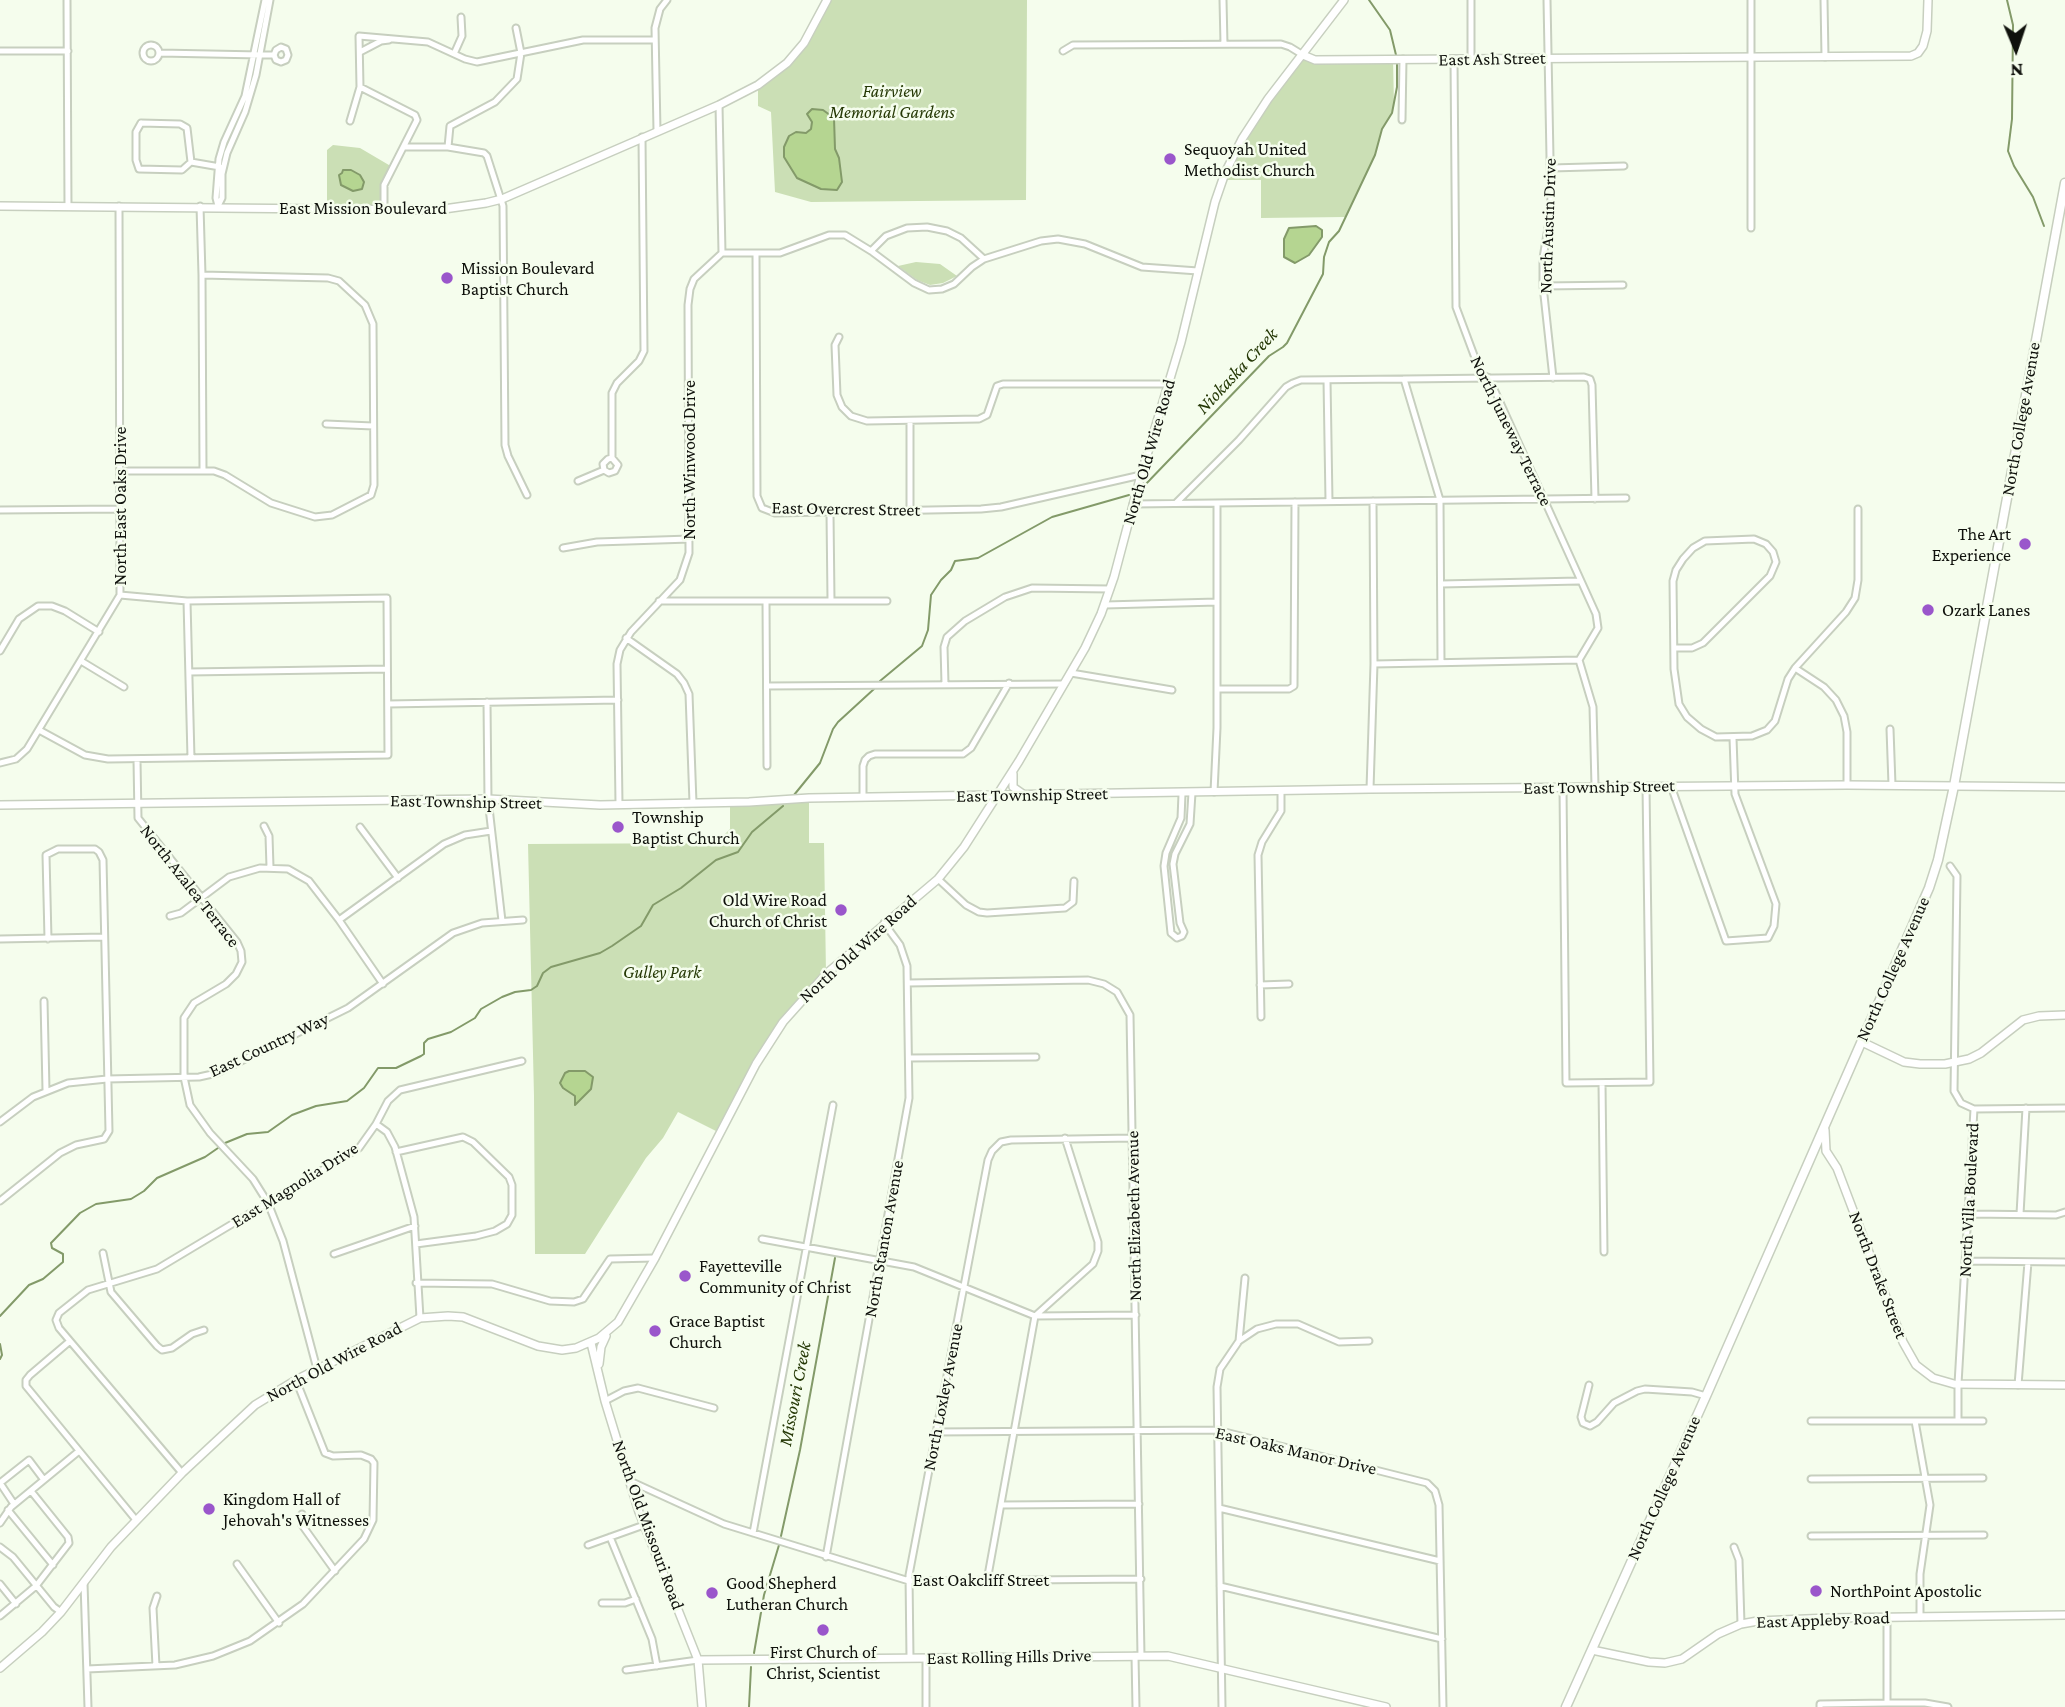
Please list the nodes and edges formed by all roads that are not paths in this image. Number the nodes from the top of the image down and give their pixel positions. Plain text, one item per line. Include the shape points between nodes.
1 (67, 0) edge
2 (267, 0) edge
3 (667, 0) edge
4 (827, 0) edge
5 (1223, 0) edge
6 (1343, 0) edge
7 (1471, 0) edge
8 (1547, 0) edge
9 (1751, 0) edge
10 (1824, 0) edge
11 (1928, 0) edge
12 (461, 17) dead end
13 (516, 28) dead end
14 (389, 40) junction
15 (654, 40) junction
16 (1224, 44) junction
17 (0, 51) edge
18 (68, 51) junction
19 (1063, 51) dead end
20 (360, 52) junction
21 (160, 53) dead end
22 (521, 53) junction
23 (454, 54) junction
24 (257, 55) junction
25 (274, 55) dead end
26 (1303, 55) junction
27 (1825, 57) junction
28 (1548, 58) junction
29 (1751, 58) junction
30 (1403, 59) junction
31 (1454, 59) junction
32 (1471, 60) junction
33 (360, 87) junction
34 (719, 105) junction
35 (1402, 120) dead end
36 (351, 121) dead end
37 (657, 131) junction
38 (642, 137) junction
39 (404, 147) junction
40 (448, 147) junction
41 (191, 162) junction
42 (1624, 166) dead end
43 (220, 167) junction
44 (1551, 168) junction
45 (2065, 183) edge
46 (502, 199) junction
47 (0, 206) edge
48 (68, 206) junction
49 (119, 206) junction
50 (200, 206) junction
51 (218, 206) junction
52 (384, 210) junction
53 (1751, 228) dead end
54 (2055, 236) junction
55 (2065, 236) edge
56 (871, 251) junction
57 (722, 253) junction
58 (756, 254) junction
59 (984, 259) junction
60 (1198, 271) junction
61 (202, 275) junction
62 (1623, 285) dead end
63 (1543, 286) junction
64 (839, 337) dead end
65 (1489, 378) junction
66 (1553, 378) junction
67 (1404, 379) junction
68 (1327, 380) junction
69 (1168, 384) junction
70 (909, 421) junction
71 (326, 424) dead end
72 (373, 426) junction
73 (612, 458) junction
74 (203, 470) junction
75 (604, 470) junction
76 (120, 471) junction
77 (1141, 475) junction
78 (578, 481) dead end
79 (527, 495) dead end
80 (1544, 498) junction
81 (1626, 498) dead end
82 (1595, 499) junction
83 (1440, 500) junction
84 (1329, 501) junction
85 (1373, 501) junction
86 (1295, 502) junction
87 (1176, 503) junction
88 (1217, 503) junction
89 (1133, 504) junction
90 (121, 509) junction
91 (1858, 509) dead end
92 (0, 510) edge
93 (910, 511) junction
94 (830, 513) junction
95 (690, 539) junction
96 (563, 548) dead end
97 (1579, 581) junction
98 (1441, 584) junction
99 (1110, 589) junction
100 (120, 594) junction
101 (187, 600) junction
102 (831, 600) junction
103 (659, 601) junction
104 (766, 601) junction
105 (887, 601) dead end
106 (1216, 602) junction
107 (1105, 605) junction
108 (99, 632) junction
109 (626, 638) junction
110 (1674, 648) junction
111 (0, 651) edge
112 (1578, 660) junction
113 (81, 661) junction
114 (1441, 662) junction
115 (1374, 664) junction
116 (387, 668) junction
117 (1795, 668) junction
118 (189, 672) junction
119 (1071, 673) junction
120 (945, 684) junction
121 (1009, 684) junction
122 (1064, 684) junction
123 (767, 686) junction
124 (124, 687) dead end
125 (1217, 689) junction
126 (1172, 690) dead end
127 (618, 700) junction
128 (487, 702) junction
129 (388, 704) junction
130 (1890, 729) dead end
131 (39, 730) junction
132 (1733, 738) junction
133 (191, 758) junction
134 (136, 760) junction
135 (0, 763) edge
136 (767, 766) dead end
137 (1015, 767) junction
138 (1733, 785) junction
139 (1847, 785) junction
140 (1892, 785) junction
141 (1646, 786) junction
142 (1671, 786) junction
143 (1954, 786) junction
144 (1595, 787) junction
145 (2065, 787) edge
146 (1563, 788) junction
147 (1370, 789) junction
148 (1281, 791) junction
149 (1214, 792) junction
150 (1192, 793) junction
151 (1182, 794) junction
152 (997, 796) junction
153 (1027, 796) junction
154 (863, 797) junction
155 (488, 799) junction
156 (137, 803) junction
157 (693, 803) junction
158 (0, 804) edge
159 (619, 804) junction
160 (264, 825) dead end
161 (360, 827) dead end
162 (491, 831) junction
163 (1950, 866) dead end
164 (270, 867) junction
165 (398, 878) junction
166 (938, 879) junction
167 (1074, 881) dead end
168 (202, 897) junction
169 (170, 916) dead end
170 (339, 920) junction
171 (523, 920) dead end
172 (502, 921) junction
173 (884, 923) junction
174 (104, 937) junction
175 (0, 939) edge
176 (48, 939) junction
177 (908, 983) junction
178 (383, 984) junction
179 (1289, 984) dead end
180 (1260, 985) junction
181 (44, 1001) dead end
182 (2065, 1015) edge
183 (1261, 1017) dead end
184 (1861, 1042) junction
185 (1036, 1057) dead end
186 (909, 1058) junction
187 (522, 1061) dead end
188 (1954, 1063) junction
189 (184, 1077) junction
190 (107, 1079) junction
191 (1602, 1083) junction
192 (46, 1090) junction
193 (833, 1105) dead end
194 (2026, 1108) junction
195 (2065, 1108) edge
196 (1974, 1110) junction
197 (0, 1122) edge
198 (1825, 1123) junction
199 (376, 1124) junction
200 (1065, 1138) junction
201 (1133, 1138) junction
202 (1813, 1151) junction
203 (396, 1152) junction
204 (1832, 1161) junction
205 (0, 1201) edge
206 (268, 1203) junction
207 (2065, 1212) edge
208 (1969, 1214) junction
209 (2020, 1214) junction
210 (415, 1226) junction
211 (762, 1239) dead end
212 (416, 1244) junction
213 (806, 1247) junction
214 (1604, 1252) dead end
215 (103, 1253) dead end
216 (334, 1254) dead end
217 (655, 1258) junction
218 (880, 1260) junction
219 (1966, 1261) junction
220 (2028, 1262) junction
221 (2065, 1262) edge
222 (1245, 1278) dead end
223 (108, 1283) junction
224 (416, 1283) junction
225 (964, 1287) junction
226 (1136, 1315) junction
227 (1035, 1316) junction
228 (420, 1318) junction
229 (610, 1329) junction
230 (204, 1330) dead end
231 (70, 1341) junction
232 (1239, 1341) junction
233 (1369, 1341) dead end
234 (591, 1343) junction
235 (317, 1369) junction
236 (598, 1372) junction
237 (296, 1380) junction
238 (1958, 1384) junction
239 (1589, 1385) dead end
240 (2018, 1385) junction
241 (2065, 1385) edge
242 (1706, 1396) junction
243 (605, 1401) junction
244 (714, 1408) dead end
245 (1811, 1421) dead end
246 (1914, 1421) junction
247 (1958, 1421) junction
248 (1983, 1421) dead end
249 (1217, 1430) junction
250 (1138, 1431) junction
251 (936, 1432) junction
252 (1013, 1432) junction
253 (79, 1451) junction
254 (182, 1473) junction
255 (1926, 1478) junction
256 (1983, 1478) dead end
257 (1811, 1479) dead end
258 (44, 1480) junction
259 (629, 1481) junction
260 (0, 1483) edge
261 (31, 1491) junction
262 (14, 1504) junction
263 (1139, 1504) junction
264 (1001, 1505) junction
265 (1219, 1508) junction
266 (8, 1510) junction
267 (302, 1514) dead end
268 (136, 1520) junction
269 (0, 1523) edge
270 (644, 1525) junction
271 (753, 1533) junction
272 (1927, 1535) junction
273 (1984, 1535) dead end
274 (1811, 1536) dead end
275 (610, 1537) junction
276 (587, 1545) dead end
277 (0, 1547) edge
278 (1734, 1547) dead end
279 (826, 1557) junction
280 (1440, 1561) junction
281 (53, 1564) junction
282 (237, 1564) dead end
283 (335, 1571) junction
284 (1141, 1579) junction
285 (909, 1581) junction
286 (987, 1581) junction
287 (84, 1583) junction
288 (0, 1584) edge
289 (36, 1586) junction
290 (1220, 1586) junction
291 (158, 1596) dead end
292 (636, 1599) junction
293 (16, 1604) junction
294 (602, 1604) dead end
295 (61, 1612) junction
296 (2065, 1615) edge
297 (0, 1616) edge
298 (1887, 1617) junction
299 (1920, 1617) junction
300 (0, 1622) edge
301 (279, 1623) junction
302 (1741, 1624) junction
303 (1441, 1639) junction
304 (1592, 1650) junction
305 (1138, 1656) junction
306 (910, 1658) junction
307 (926, 1658) junction
308 (698, 1660) junction
309 (156, 1666) junction
310 (657, 1666) junction
311 (1221, 1667) junction
312 (0, 1668) edge
313 (87, 1669) junction
314 (626, 1670) dead end
315 (1887, 1703) junction
316 (1820, 1705) edge
317 (88, 1707) edge
318 (702, 1707) edge
319 (926, 1707) edge
320 (1136, 1707) edge
321 (1222, 1707) edge
322 (1386, 1707) edge
323 (1443, 1707) edge
324 (1566, 1707) edge
325 (1948, 1707) edge

1 - 18 street
2 - 24 street
3 - 15 street via 657,17
4 - 34 street, East Mission Boulevard via 812,31 787,63
5 - 16 street
6 - 26 street, North Old Wire Road
7 - 32 street
8 - 28 street, North Austin Drive
9 - 29 street
10 - 27 street
11 - 27 street, East Ash Street via 1927,31 1918,53
12 - 23 street via 462,36
13 - 22 street
14 - 20 street
14 - 20 street via 359,36
14 - 23 street via 428,42
15 - 22 street via 583,40
15 - 37 street
16 - 19 street, East Ash Street via 1073,45
16 - 26 street, East Ash Street via 1280,44
17 - 18 street
18 - 48 street
20 - 33 street
21 - 24 street
22 - 23 street via 477,62
22 - 40 street via 517,79 495,102 450,126
24 - 25 street
24 - 43 street via 252,94
26 - 30 street, East Ash Street via 1315,60
26 - 60 street, North Old Wire Road via 1268,99 1232,159 1215,202
27 - 29 street, East Ash Street
28 - 29 street, East Ash Street
28 - 32 street, East Ash Street
28 - 44 street, North Austin Drive
29 - 53 street
30 - 31 street, East Ash Street
30 - 35 street
31 - 32 street, East Ash Street
31 - 65 street, North Juneway Terrace via 1456,306 1482,374
33 - 36 street
33 - 39 street via 416,117
34 - 37 street, East Mission Boulevard
34 - 57 street
37 - 38 street, East Mission Boulevard
38 - 46 street, East Mission Boulevard
38 - 73 street via 644,351 612,393
39 - 40 street
39 - 52 street via 384,186
40 - 46 street via 484,153
41 - 41 street via 182,170 139,169 136,132 141,123 187,128
41 - 43 street
42 - 44 street
43 - 51 street via 222,198
44 - 63 street, North Austin Drive
45 - 54 main road, North College Avenue
46 - 52 street, East Mission Boulevard via 451,209
46 - 79 street via 505,445
47 - 48 street, East Mission Boulevard
48 - 49 street, East Mission Boulevard
49 - 50 street, East Mission Boulevard
49 - 76 street, North East Oaks Drive
50 - 51 street, East Mission Boulevard
50 - 61 street
51 - 52 street, East Mission Boulevard
54 - 55 street
54 - 143 main road, North College Avenue
56 - 58 street via 845,235 829,235 787,252
56 - 59 street via 887,236 927,227 961,237
56 - 59 street via 929,290 954,284
57 - 58 street
57 - 95 street, North Winwood Drive via 694,279 689,297
58 - 94 street, East Overcrest Street via 758,502 775,513
59 - 60 street via 1041,241 1067,240 1142,267
60 - 69 street, North Old Wire Road
61 - 72 street via 328,278 349,289 372,317
61 - 74 street
62 - 63 street
63 - 66 street, North Austin Drive
64 - 70 street via 835,358 842,407 867,421
65 - 66 street
65 - 67 street
65 - 80 street, North Juneway Terrace
66 - 82 street via 1584,377 1592,382
67 - 68 street
67 - 83 street
68 - 84 street
68 - 87 street via 1301,380 1286,387
69 - 70 street via 1003,384 996,386 987,415 979,419
69 - 77 street, North Old Wire Road
70 - 93 street
71 - 72 street
72 - 74 street via 373,490 368,498 332,515 315,517 271,503 225,475
73 - 75 street via 604,461
73 - 75 street via 617,470
74 - 76 street
75 - 78 street
76 - 90 street, North East Oaks Drive
77 - 89 street, North Old Wire Road
77 - 93 street, East Overcrest Street via 1001,507
80 - 82 street
80 - 83 street
80 - 97 street, North Juneway Terrace
81 - 82 street
83 - 85 street
83 - 98 street
84 - 85 street
84 - 86 street
85 - 115 street
86 - 88 street
86 - 125 street via 1294,686
87 - 88 street
87 - 89 street
88 - 106 street
89 - 99 street, North Old Wire Road
90 - 92 street
90 - 100 street, North East Oaks Drive
91 - 117 street via 1855,598
93 - 94 street, East Overcrest Street
94 - 102 street
95 - 96 street via 597,542
95 - 103 street, North Winwood Drive via 686,568
97 - 98 street
97 - 112 street, North Juneway Terrace via 1598,628
98 - 114 street
99 - 107 street, North Old Wire Road
99 - 120 street via 1032,588 1005,597 947,637
100 - 101 street
100 - 108 street, North East Oaks Drive
101 - 116 street via 387,598
101 - 118 street
102 - 104 street
102 - 105 street
103 - 104 street
103 - 109 street, North Winwood Drive
104 - 123 street
106 - 107 street
106 - 125 street
107 - 119 street, North Old Wire Road
108 - 111 street via 65,611 38,606 19,619
108 - 113 street, North East Oaks Drive
109 - 127 street, North Winwood Drive via 618,657
109 - 157 street via 677,674 689,694
110 - 110 street via 1703,643 1774,572 1776,562 1766,544 1754,539 1710,540 1693,548 1673,581
110 - 132 street via 1679,704 1687,717 1716,737
112 - 114 street
112 - 144 street via 1593,707
113 - 124 street
113 - 131 street, North East Oaks Drive
114 - 115 street
115 - 147 street
116 - 118 street
116 - 129 street
117 - 132 street via 1775,721 1760,733
117 - 139 street via 1824,687 1844,716
118 - 133 street
119 - 122 street, North Old Wire Road
119 - 126 street
120 - 121 street
120 - 123 street
121 - 122 street
121 - 154 street via 964,754 869,756 863,766
122 - 137 street, North Old Wire Road
123 - 136 street
125 - 149 street
127 - 128 street
127 - 159 street, North Winwood Drive
128 - 129 street
128 - 155 street
129 - 133 street via 388,755
130 - 140 street
131 - 134 street via 97,759
131 - 135 street, North East Oaks Drive via 23,754
132 - 138 street
133 - 134 street
134 - 156 street, North Azalea Terrace
137 - 152 street, North Old Wire Road
137 - 153 street via 1013,787
138 - 139 street, East Township Street
138 - 142 street, East Township Street
138 - 142 street via 1777,908 1768,938 1726,941
139 - 140 street, East Township Street
140 - 143 street, East Township Street
141 - 142 street, East Township Street
141 - 144 street, East Township Street
141 - 191 street via 1650,1082
143 - 145 street, East Township Street
143 - 184 main road, North College Avenue via 1929,888
144 - 146 street, East Township Street
146 - 147 street, East Township Street
146 - 191 street via 1566,1083
147 - 148 street, East Township Street
148 - 149 street, East Township Street
148 - 180 street via 1280,811 1258,855
149 - 150 street, East Township Street
150 - 151 street, East Township Street
150 - 151 street via 1190,824 1172,864 1184,932 1177,938 1171,933 1164,866 1181,818
151 - 153 street, East Township Street
152 - 153 street, East Township Street
152 - 154 street, East Township Street
152 - 166 street, North Old Wire Road
154 - 157 street, East Township Street
155 - 156 street, East Township Street
155 - 159 street, East Township Street
155 - 162 street
156 - 158 street, East Township Street
156 - 168 street, North Azalea Terrace via 141,822
157 - 159 street, East Township Street
160 - 164 street
161 - 165 street
162 - 165 street via 454,839
162 - 172 street
163 - 188 street, North Villa Boulevard via 1957,876
164 - 168 street via 229,877
164 - 170 street via 304,877
165 - 170 street
166 - 167 street via 966,905 987,913 1065,908 1073,902
166 - 173 street, North Old Wire Road
168 - 169 street
168 - 189 street, North Azalea Terrace via 237,942 242,962 231,979 198,999 187,1012
170 - 178 street
171 - 172 street, East Country Way
172 - 178 street, East Country Way via 453,933
173 - 177 street, North Stanton Avenue via 903,952
173 - 217 street, North Old Wire Road via 816,984 783,1022 756,1064
174 - 176 street
174 - 176 street via 103,860 99,852 58,849 46,859
174 - 190 street
175 - 176 street
177 - 186 street, North Stanton Avenue
177 - 201 street, North Elizabeth Avenue via 1088,980 1111,988 1127,1006 1131,1023
178 - 189 street, East Country Way via 329,1019 217,1073
179 - 180 street
180 - 183 street
181 - 192 street
182 - 188 street via 2023,1020 1981,1053
184 - 188 street via 1912,1063
184 - 198 main road, North College Avenue
185 - 186 street
186 - 218 street, North Stanton Avenue via 906,1120
187 - 199 street, East Magnolia Drive via 400,1090
188 - 196 street, North Villa Boulevard via 1956,1095
189 - 190 street, East Country Way
189 - 206 street, North Azalea Terrace via 195,1116 253,1179
190 - 192 street, East Country Way
190 - 205 street via 109,1130 104,1139 60,1153
191 - 214 street
192 - 197 street, East Country Way
193 - 213 street
194 - 195 street
194 - 196 street
194 - 209 street
196 - 208 street, North Villa Boulevard
198 - 202 main road, North College Avenue
198 - 204 street, North Drake Street via 1824,1147
199 - 203 street via 387,1132
199 - 206 street, East Magnolia Drive via 359,1148
200 - 201 street
200 - 225 street, North Loxley Avenue via 1011,1140 992,1151
200 - 227 street via 1098,1251 1093,1264
201 - 226 street, North Elizabeth Avenue
202 - 204 street
202 - 242 main road, North College Avenue
203 - 210 street
203 - 212 street via 463,1137 509,1177 512,1185 512,1215 507,1224 476,1236
204 - 238 street, North Drake Street via 1909,1355 1927,1374
206 - 223 street, East Magnolia Drive via 157,1269
206 - 235 street, North Azalea Terrace via 283,1241
207 - 209 street
208 - 209 street
208 - 219 street, North Villa Boulevard
210 - 212 street
210 - 216 street
211 - 213 street
212 - 224 street
213 - 218 street
213 - 271 street
215 - 223 street
217 - 224 street via 610,1259 579,1302 550,1301 483,1283
217 - 229 street, North Old Wire Road
218 - 225 street via 914,1267
218 - 279 street, North Stanton Avenue
219 - 220 street
219 - 238 street, North Villa Boulevard
220 - 221 street
220 - 240 street
222 - 232 street
223 - 230 street via 162,1350
223 - 231 street, East Magnolia Drive via 88,1290 59,1312 57,1324
224 - 228 street
225 - 227 street
225 - 251 street, North Loxley Avenue
226 - 227 street
226 - 250 street, North Elizabeth Avenue
227 - 252 street
228 - 234 street, North Old Wire Road via 463,1317 553,1349
228 - 235 street, North Old Wire Road
229 - 234 street, North Old Wire Road
229 - 236 street via 601,1347
231 - 253 street via 26,1381 28,1390
231 - 254 street
232 - 233 street via 1257,1329 1287,1323 1339,1342
232 - 249 street via 1223,1362 1218,1378
234 - 236 street, North Old Missouri Road
235 - 237 street, North Old Wire Road
236 - 243 street, North Old Missouri Road
237 - 254 street, North Old Wire Road via 256,1405
237 - 283 street via 325,1453 361,1455 374,1463 370,1531
238 - 240 street, North Drake Street
238 - 247 street, North Villa Boulevard
239 - 242 street via 1581,1417 1590,1426 1614,1403 1637,1391
240 - 241 street, North Drake Street
242 - 304 main road, North College Avenue
243 - 244 street via 638,1388
243 - 259 street, North Old Missouri Road
245 - 246 street
246 - 247 street
246 - 255 street
247 - 248 street
249 - 250 street, East Oaks Manor Drive
249 - 265 street
249 - 280 street, East Oaks Manor Drive via 1427,1483 1439,1501
250 - 252 street, East Oaks Manor Drive
250 - 263 street, North Elizabeth Avenue
251 - 252 street, East Oaks Manor Drive
251 - 285 street, North Loxley Avenue
252 - 264 street
253 - 258 street
253 - 268 street
254 - 268 street, North Old Wire Road
255 - 256 street
255 - 257 street
255 - 272 street via 1931,1512
258 - 260 street via 29,1460
258 - 261 street
259 - 270 street, North Old Missouri Road
259 - 271 street, East Oakcliff Street
260 - 262 street
261 - 262 street
261 - 281 street via 69,1541
262 - 266 street
263 - 264 street
263 - 284 street, North Elizabeth Avenue
264 - 286 street
265 - 280 street
265 - 290 street
266 - 269 street
266 - 281 street
267 - 283 street via 302,1525
268 - 287 street, North Old Wire Road
270 - 275 street
270 - 308 street, North Old Missouri Road
271 - 279 street, East Oakcliff Street
272 - 273 street
272 - 274 street
272 - 299 street via 1920,1574
275 - 276 street
275 - 292 street
277 - 289 street
278 - 302 street via 1740,1560
279 - 285 street, East Oakcliff Street
280 - 303 street, East Oaks Manor Drive
281 - 289 street
282 - 301 street
283 - 301 street
284 - 286 street, East Oakcliff Street
284 - 305 street, North Elizabeth Avenue
285 - 286 street, East Oakcliff Street
285 - 306 street, North Loxley Avenue
287 - 295 street, North Old Wire Road
287 - 313 street
288 - 293 street
289 - 293 street
289 - 295 street
290 - 303 street
290 - 311 street
291 - 309 street via 153,1608
292 - 294 street
292 - 310 street
293 - 297 street
295 - 312 street, North Old Wire Road
296 - 299 street, East Appleby Road
297 - 300 street
298 - 299 street, East Appleby Road
298 - 302 street, East Appleby Road
298 - 315 street
301 - 309 street via 213,1656
302 - 304 street, East Appleby Road via 1671,1662
303 - 323 street, East Oaks Manor Drive
304 - 324 main road, North College Avenue
305 - 307 street, East Rolling Hills Drive
305 - 311 street, East Rolling Hills Drive via 1168,1656
305 - 320 street, North Elizabeth Avenue
306 - 307 street, East Rolling Hills Drive
306 - 308 street, East Rolling Hills Drive
307 - 319 street
308 - 310 street, East Rolling Hills Drive
308 - 318 street, North Old Missouri Road
309 - 313 street
310 - 314 street, East Rolling Hills Drive
311 - 321 street
311 - 322 street, East Rolling Hills Drive
313 - 317 street
315 - 316 street
315 - 325 street

